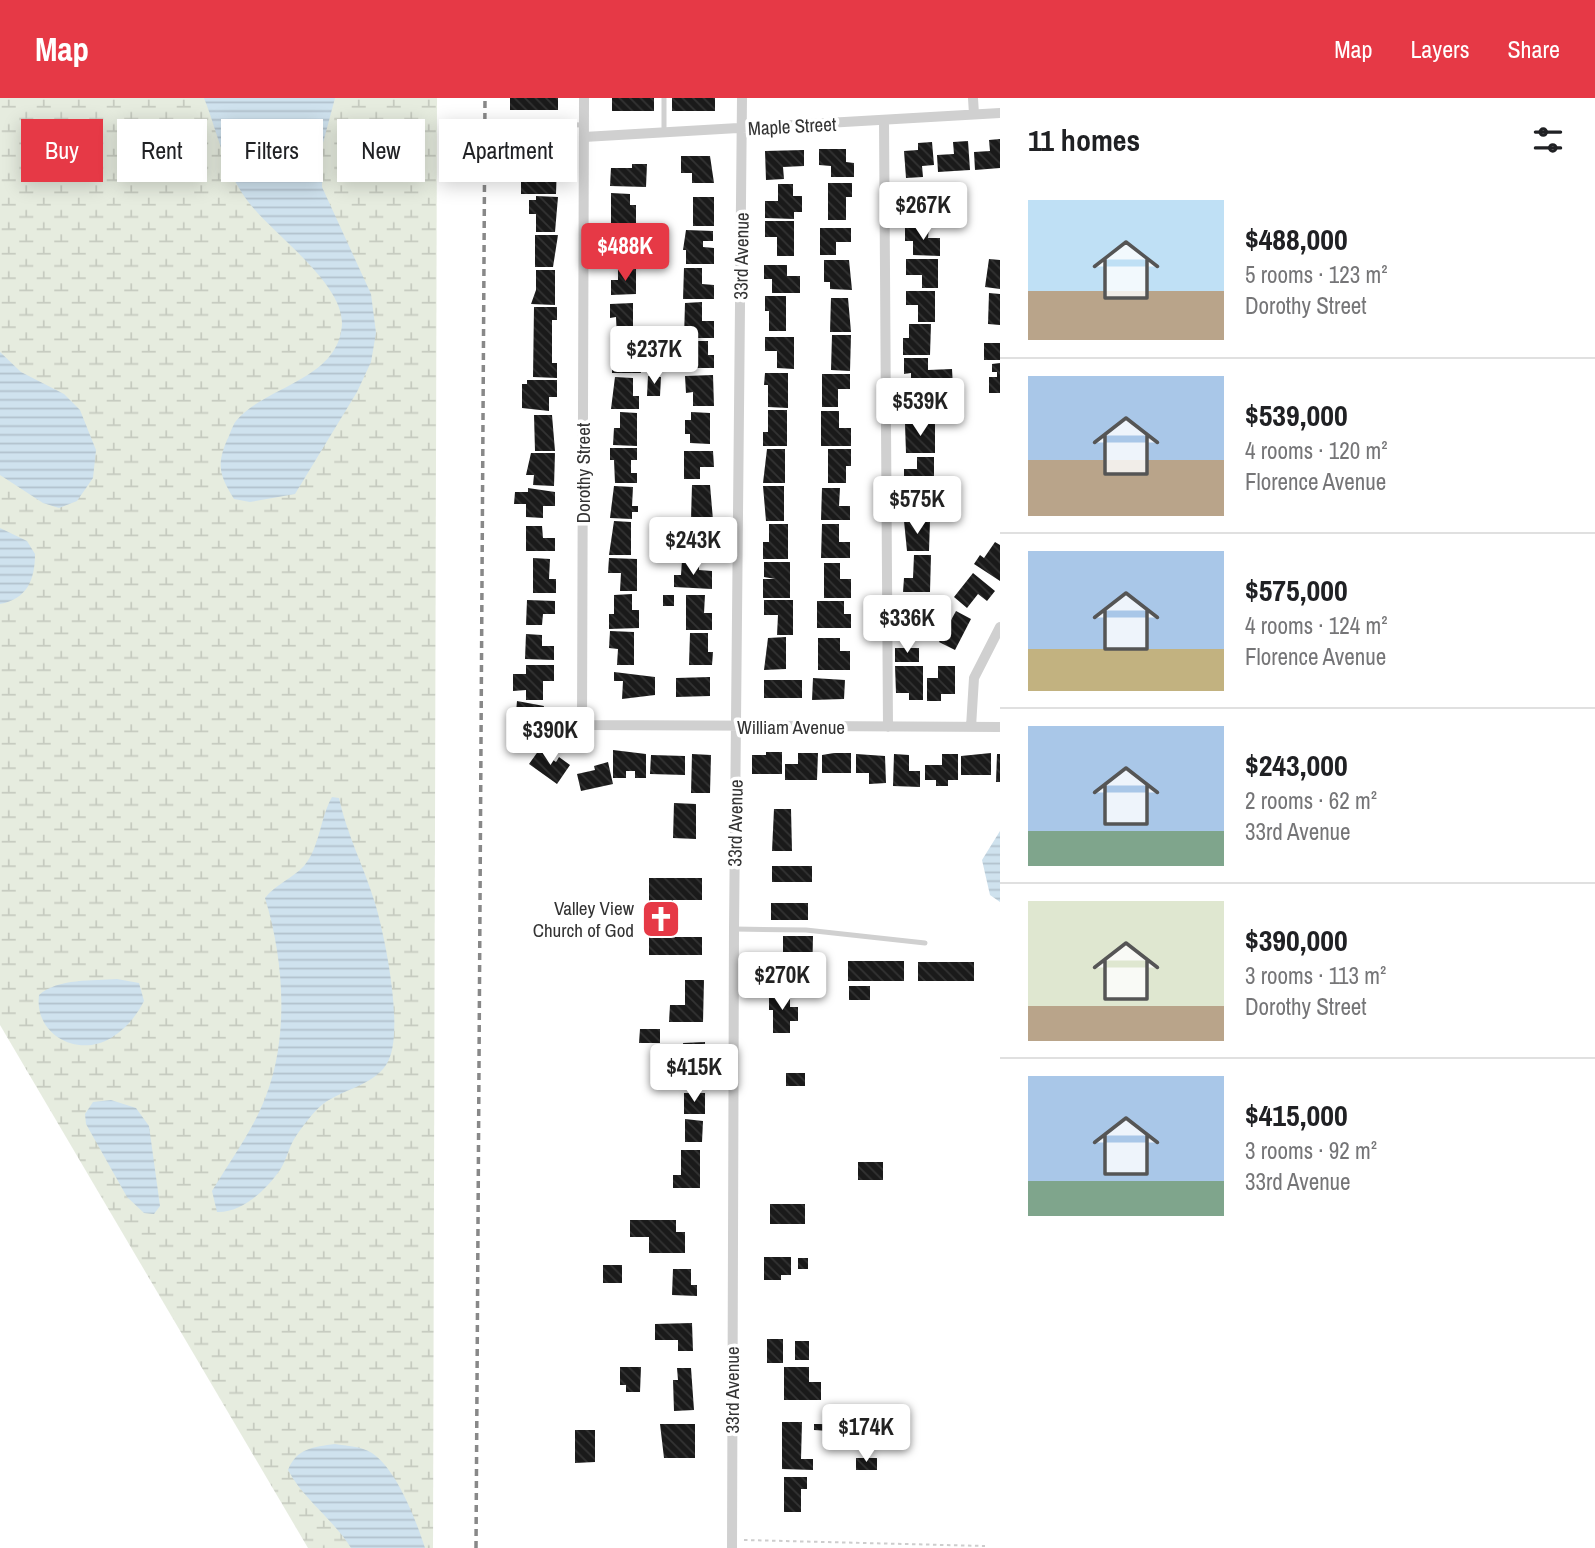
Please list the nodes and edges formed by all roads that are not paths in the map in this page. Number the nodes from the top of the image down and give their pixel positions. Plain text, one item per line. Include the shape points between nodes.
1 (584, 98) edge
2 (664, 98) edge
3 (742, 98) edge
4 (973, 98) edge
5 (1000, 113) edge
6 (974, 114) junction
7 (884, 120) junction
8 (577, 125) edge
9 (584, 125) junction
10 (742, 129) junction
11 (664, 133) junction
12 (584, 137) junction
13 (1000, 627) edge
14 (582, 725) joint
15 (737, 727) junction
16 (888, 727) junction
17 (971, 727) junction
18 (1000, 727) edge
19 (734, 929) junction
20 (925, 943) dead end
21 (732, 1544) edge

1 - 9 street, Dorothy Street
2 - 11 lane
3 - 10 street, 33rd Avenue
4 - 6 street
5 - 6 street, Maple Street
6 - 7 street, Maple Street
7 - 10 street, Maple Street
7 - 16 street
8 - 9 lane
9 - 12 street, Dorothy Street
10 - 11 street, Maple Street
10 - 15 street, 33rd Avenue
11 - 12 street, Maple Street
12 - 14 street, Dorothy Street
13 - 17 street via 974,678
14 - 15 street, William Avenue
15 - 16 street, William Avenue
15 - 19 street, 33rd Avenue
16 - 17 street, William Avenue
17 - 18 street, William Avenue
19 - 20 lane via 806,930
19 - 21 street, 33rd Avenue

